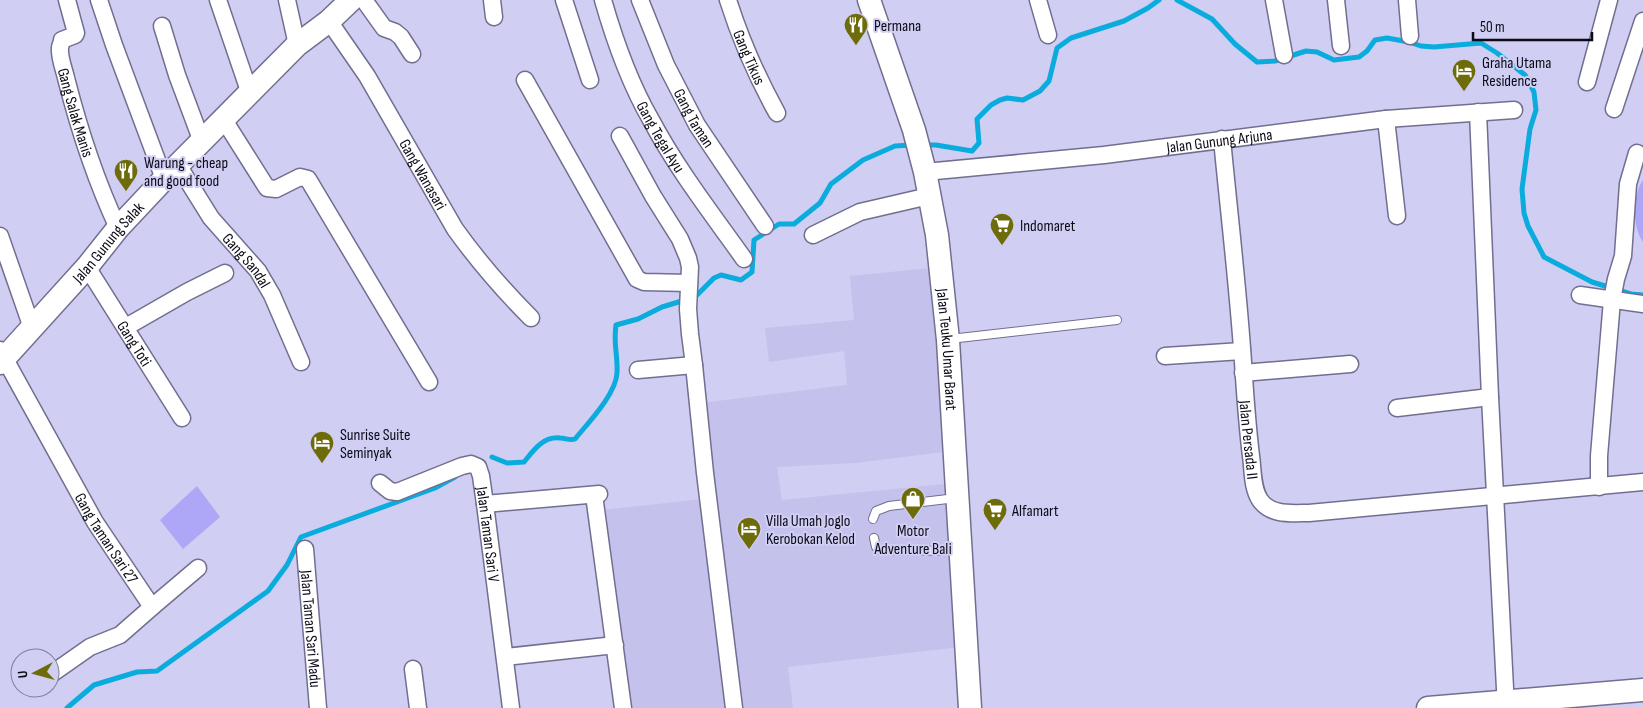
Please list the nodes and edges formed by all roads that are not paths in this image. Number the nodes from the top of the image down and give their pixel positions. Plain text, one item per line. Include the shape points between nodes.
1 (67, 0) edge
2 (100, 0) edge
3 (218, 0) edge
4 (287, 0) edge
5 (492, 0) edge
6 (564, 0) edge
7 (603, 0) edge
8 (640, 0) edge
9 (728, 0) edge
10 (870, 0) edge
11 (1038, 0) edge
12 (1274, 0) edge
13 (1336, 0) edge
14 (1407, 0) edge
15 (1609, 0) edge
16 (346, 5) edge
17 (494, 17) dead end
18 (1643, 21) edge
19 (162, 26) dead end
20 (1048, 35) dead end
21 (1410, 36) dead end
22 (297, 45) junction
23 (1341, 46) dead end
24 (412, 54) dead end
25 (1284, 55) dead end
26 (525, 80) dead end
27 (590, 80) dead end
28 (1587, 82) dead end
29 (250, 94) junction
30 (1614, 109) dead end
31 (1514, 110) dead end
32 (1478, 112) junction
33 (777, 113) dead end
34 (1386, 119) junction
35 (224, 120) junction
36 (620, 136) dead end
37 (1222, 139) junction
38 (202, 142) junction
39 (1637, 152) dead end
40 (923, 168) junction
41 (171, 172) junction
42 (929, 196) junction
43 (1397, 216) dead end
44 (765, 226) dead end
45 (118, 228) junction
46 (813, 234) dead end
47 (0, 236) edge
48 (744, 259) dead end
49 (87, 267) junction
50 (225, 273) dead end
51 (688, 287) junction
52 (1614, 292) junction
53 (1580, 295) dead end
54 (1643, 304) edge
55 (531, 318) dead end
56 (1117, 320) dead end
57 (126, 327) junction
58 (32, 328) junction
59 (948, 340) junction
60 (1242, 351) junction
61 (1166, 356) dead end
62 (1, 357) edge
63 (300, 362) dead end
64 (694, 364) junction
65 (1350, 364) dead end
66 (638, 370) dead end
67 (1243, 373) junction
68 (429, 382) dead end
69 (1490, 397) junction
70 (1397, 408) dead end
71 (182, 418) dead end
72 (1643, 482) edge
73 (380, 483) dead end
74 (1600, 487) junction
75 (1496, 495) junction
76 (957, 498) junction
77 (486, 504) junction
78 (873, 519) dead end
79 (874, 538) dead end
80 (306, 549) dead end
81 (960, 551) junction
82 (198, 568) dead end
83 (152, 607) junction
84 (615, 645) junction
85 (505, 656) junction
86 (60, 668) edge
87 (412, 669) dead end
88 (1643, 690) edge
89 (1506, 704) edge
90 (318, 708) edge
91 (418, 708) edge
92 (511, 708) edge
93 (623, 708) edge
94 (734, 708) edge
95 (970, 708) edge
96 (1428, 708) edge

1 - 45 street, Gang Salak Manis via 76,33 62,40 62,60 71,100 101,191
2 - 41 street, Gang Sandal via 114,45
3 - 29 street
4 - 22 street
5 - 17 street
6 - 27 street
7 - 48 street, Gang Tegal Ayu via 618,50 651,121 684,176
8 - 44 street, Gang Taman via 666,64 697,125
9 - 33 street, Gang Tikus via 740,38
10 - 40 main road, Jalan Teuku Umar Barat via 914,130
11 - 20 street
12 - 25 street
13 - 23 street
14 - 21 street
15 - 28 street
16 - 22 main road, Jalan Gunung Salak
16 - 24 street via 395,32
16 - 55 street, Gang Wanasari via 367,76 455,229 500,287
18 - 30 street
19 - 38 street
22 - 29 main road, Jalan Gunung Salak
26 - 51 street via 637,279
29 - 35 main road, Jalan Gunung Salak
31 - 32 street, Jalan Gunung Arjuna
32 - 34 street, Jalan Gunung Arjuna
32 - 69 street
34 - 37 street, Jalan Gunung Arjuna
34 - 43 street
35 - 38 main road, Jalan Gunung Salak
35 - 68 street via 267,188 276,189 300,177 308,179
36 - 51 street via 686,249 690,267
37 - 40 street, Jalan Gunung Arjuna via 1030,163
37 - 60 street, Jalan Persada II
38 - 41 main road, Jalan Gunung Salak
39 - 52 street via 1628,184 1623,256
40 - 42 main road, Jalan Teuku Umar Barat
41 - 45 main road, Jalan Gunung Salak
41 - 63 street, Gang Sandal via 258,271 272,295
42 - 46 street via 860,212
42 - 59 main road, Jalan Teuku Umar Barat via 937,235
45 - 49 main road, Jalan Gunung Salak
47 - 58 street
49 - 57 street, Gang Toti
49 - 58 main road, Jalan Gunung Salak
50 - 57 street
51 - 64 street
52 - 53 street
52 - 54 street
52 - 74 street via 1599,456
56 - 59 lane
57 - 71 street, Gang Toti
58 - 62 main road, Jalan Gunung Salak
59 - 76 main road, Jalan Teuku Umar Barat
60 - 61 street
60 - 67 street, Jalan Persada II
62 - 83 street, Gang Taman Sari 27 via 95,522
64 - 66 street
64 - 94 street
65 - 67 street
67 - 75 street, Jalan Persada II via 1255,487 1259,499 1272,510 1309,513
69 - 70 street
69 - 75 street
72 - 74 street, Jalan Persada II
73 - 77 street, Jalan Taman Sari V via 397,492 471,464 478,467
74 - 75 street, Jalan Persada II
75 - 89 street
76 - 78 lane via 889,506 876,511
76 - 81 main road, Jalan Teuku Umar Barat
77 - 84 street via 597,495
77 - 85 street, Jalan Taman Sari V
79 - 81 lane via 880,550
80 - 90 street, Jalan Taman Sari Madu
81 - 95 main road, Jalan Teuku Umar Barat
82 - 83 street
83 - 86 street via 120,635 90,647
84 - 85 street
84 - 93 street
85 - 92 street, Jalan Taman Sari V
87 - 91 street
88 - 89 main road
89 - 96 main road

